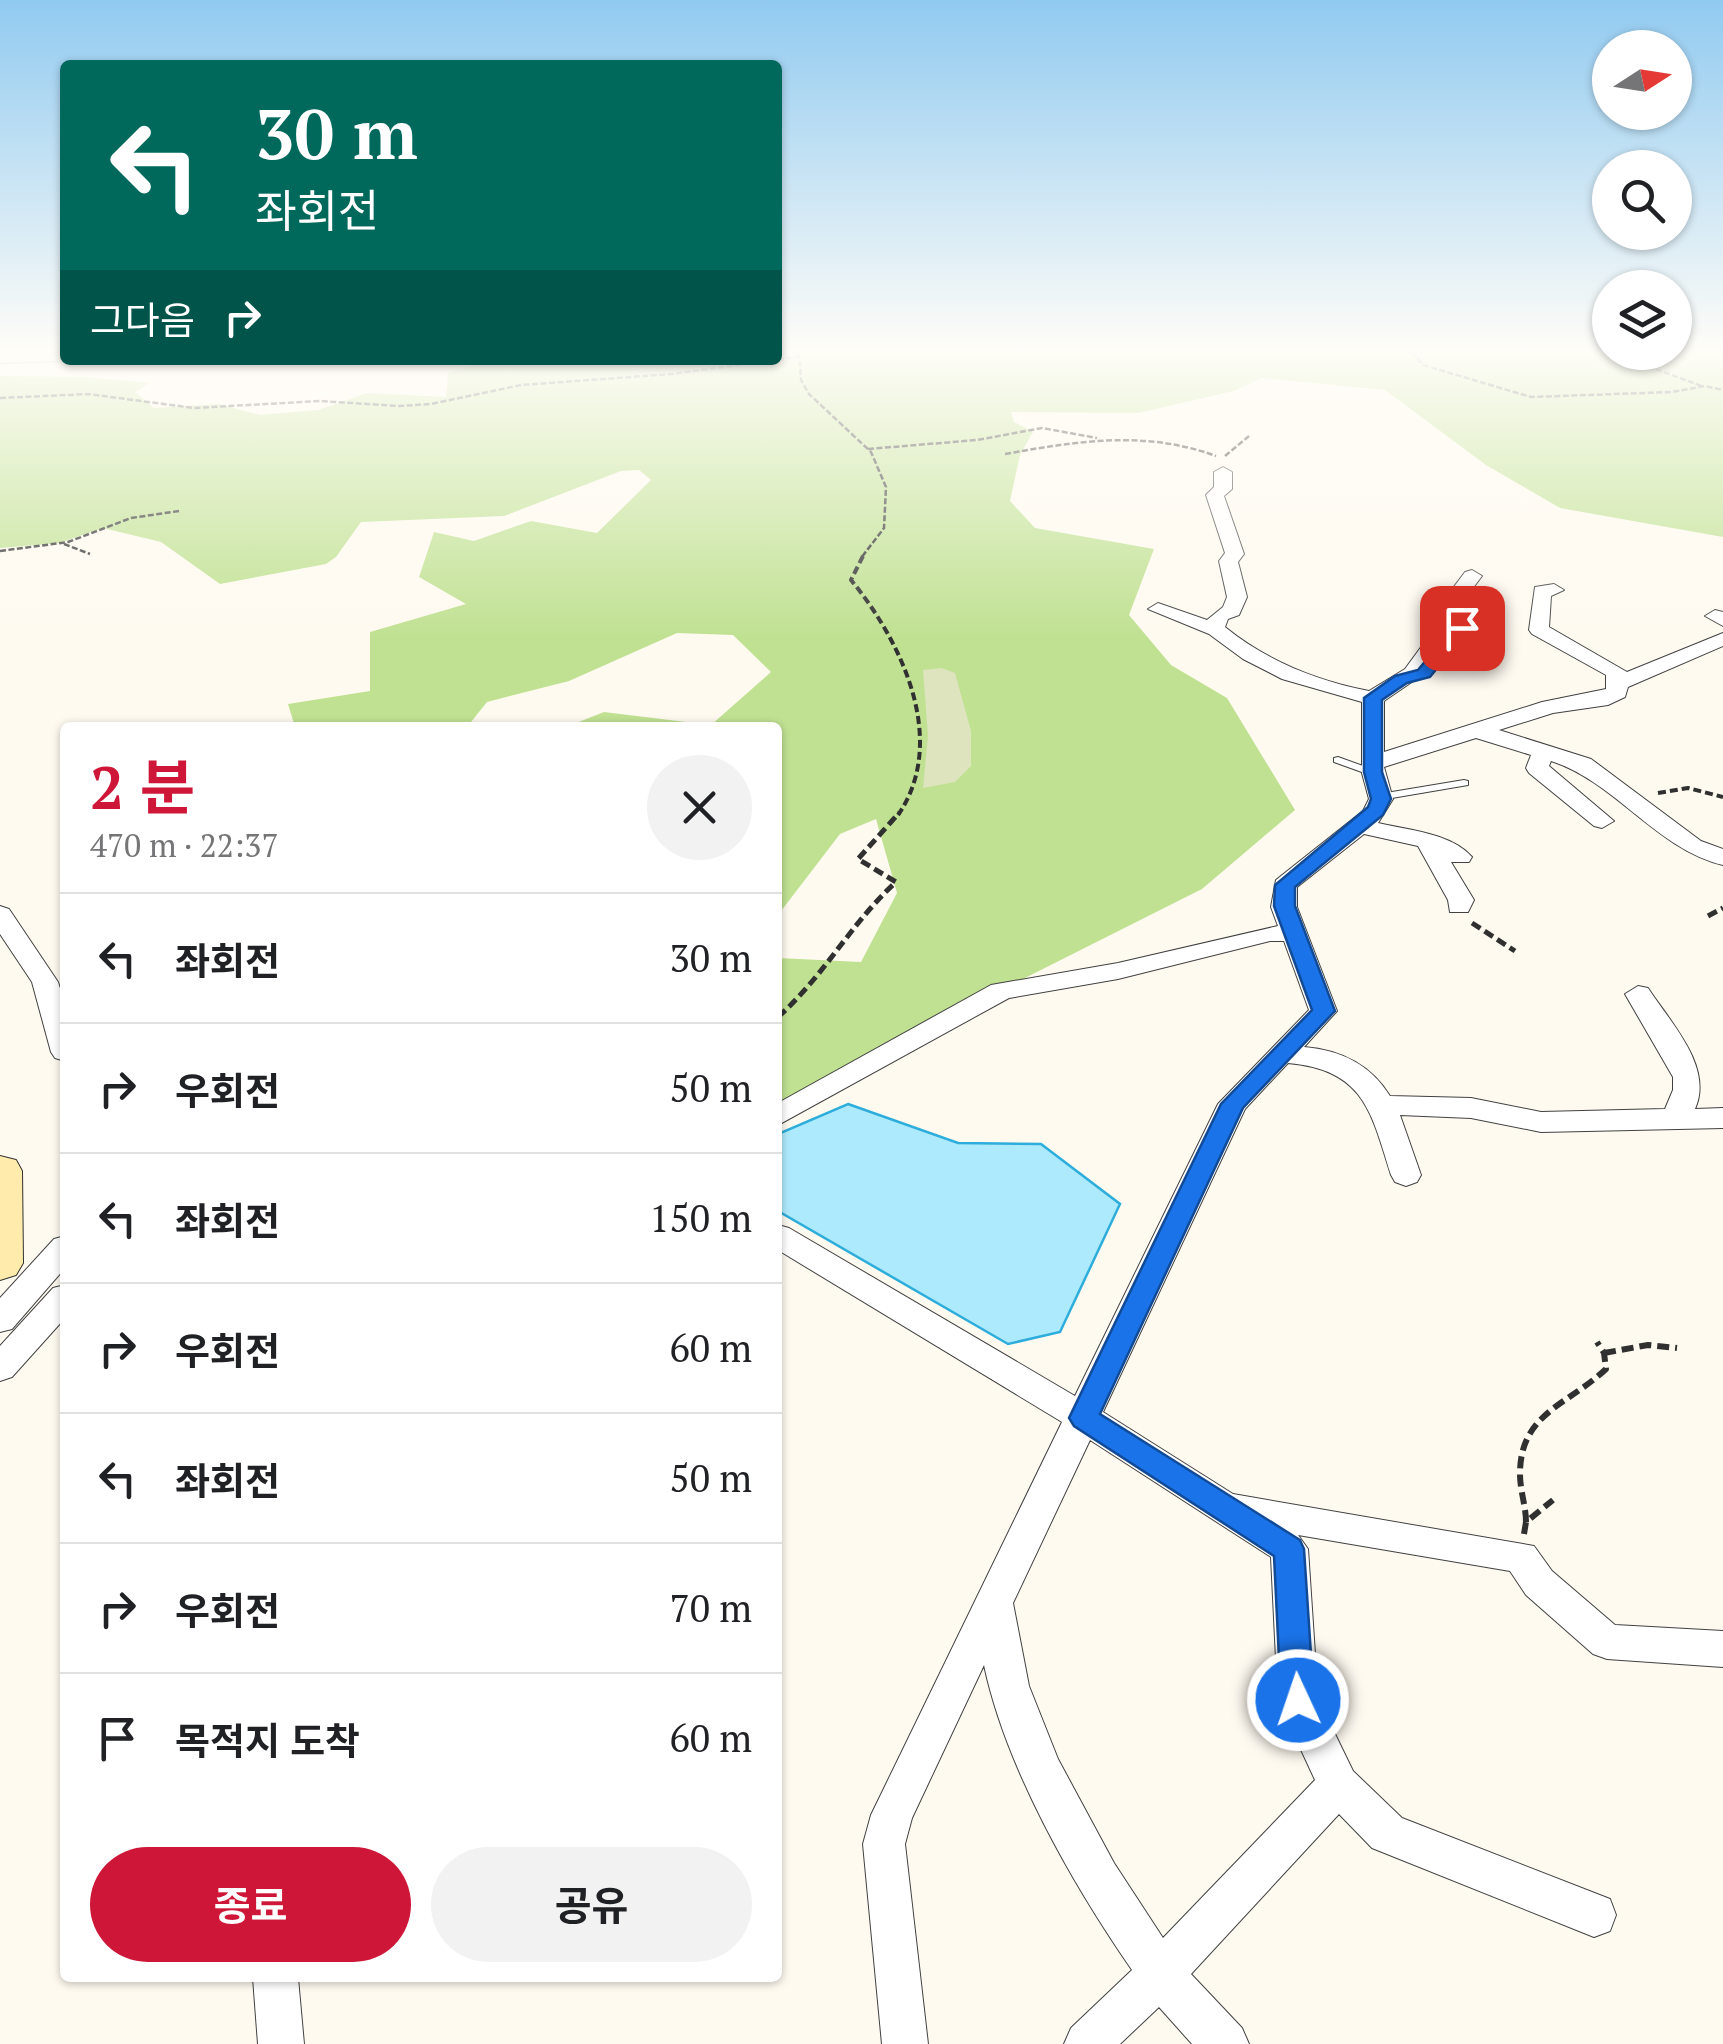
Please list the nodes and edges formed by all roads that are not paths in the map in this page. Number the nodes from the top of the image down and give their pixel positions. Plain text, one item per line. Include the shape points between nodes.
1 (1223, 466) road end
2 (1472, 576) dead end
3 (1554, 590) dead end
4 (1158, 608) dead end
5 (1216, 630) junction
6 (1442, 632) dead end
7 (1723, 639) edge
8 (1401, 679) junction
9 (1618, 684) junction
10 (1373, 698) junction
11 (1476, 731) junction
12 (1545, 750) junction
13 (1338, 760) dead end
14 (1376, 778) junction
15 (1464, 783) dead end
16 (1602, 821) dead end
17 (1360, 826) junction
18 (1427, 840) junction
19 (1460, 857) dead end
20 (1723, 858) edge
21 (1460, 907) road end
22 (0, 914) edge
23 (1295, 934) junction
24 (1638, 994) dead end
25 (60, 1034) edge
26 (1284, 1054) junction
27 (1384, 1105) junction
28 (782, 1113) edge
29 (1676, 1116) junction
30 (1723, 1118) edge
31 (0, 1170) edge
32 (1406, 1174) dead end
33 (782, 1238) edge
34 (60, 1253) edge
35 (0, 1263) edge
36 (60, 1302) edge
37 (0, 1320) edge
38 (0, 1368) edge
39 (1084, 1418) junction
40 (1224, 1507) junction
41 (994, 1602) junction
42 (1723, 1649) edge
43 (1338, 1785) junction
44 (1594, 1915) dead end
45 (1161, 1972) junction
46 (276, 1982) edge
47 (281, 2044) edge
48 (905, 2044) edge
49 (1087, 2044) edge
50 (1226, 2044) edge

1 - 5 street via 1224,490 1214,495 1236,554 1228,561 1237,596
2 - 8 street via 1454,600 1462,628 1424,673
3 - 9 street via 1542,591 1540,630 1617,672
4 - 5 street
5 - 10 street via 1282,670
6 - 8 street
7 - 9 street
8 - 10 street
9 - 11 street via 1617,692 1600,700 1550,707
10 - 14 street
11 - 12 street
11 - 14 street
12 - 16 street via 1537,768
12 - 20 street via 1583,764 1692,846
13 - 14 lane
14 - 15 lane
14 - 17 street via 1373,815
17 - 18 street
17 - 23 street via 1285,885 1284,906
18 - 19 street
18 - 21 street
22 - 25 street via 45,982
23 - 26 street via 1323,1011
23 - 28 street via 1270,933 1002,991
24 - 29 street via 1687,1075 1689,1090
26 - 27 street via 1347,1064 1370,1080
26 - 39 street via 1233,1104
27 - 29 street via 1471,1108 1540,1122
27 - 32 street
29 - 30 street
31 - 35 main road
33 - 39 street
34 - 37 street
36 - 38 street
39 - 40 street
39 - 41 street
40 - 42 street via 1524,1540 1539,1584 1607,1642
40 - 43 street via 1289,1549 1298,1700
41 - 45 street via 1008,1686 1037,1758 1120,1912
41 - 48 street via 884,1844
43 - 44 street via 1386,1833
43 - 45 street
45 - 49 street
45 - 50 street
46 - 47 street

